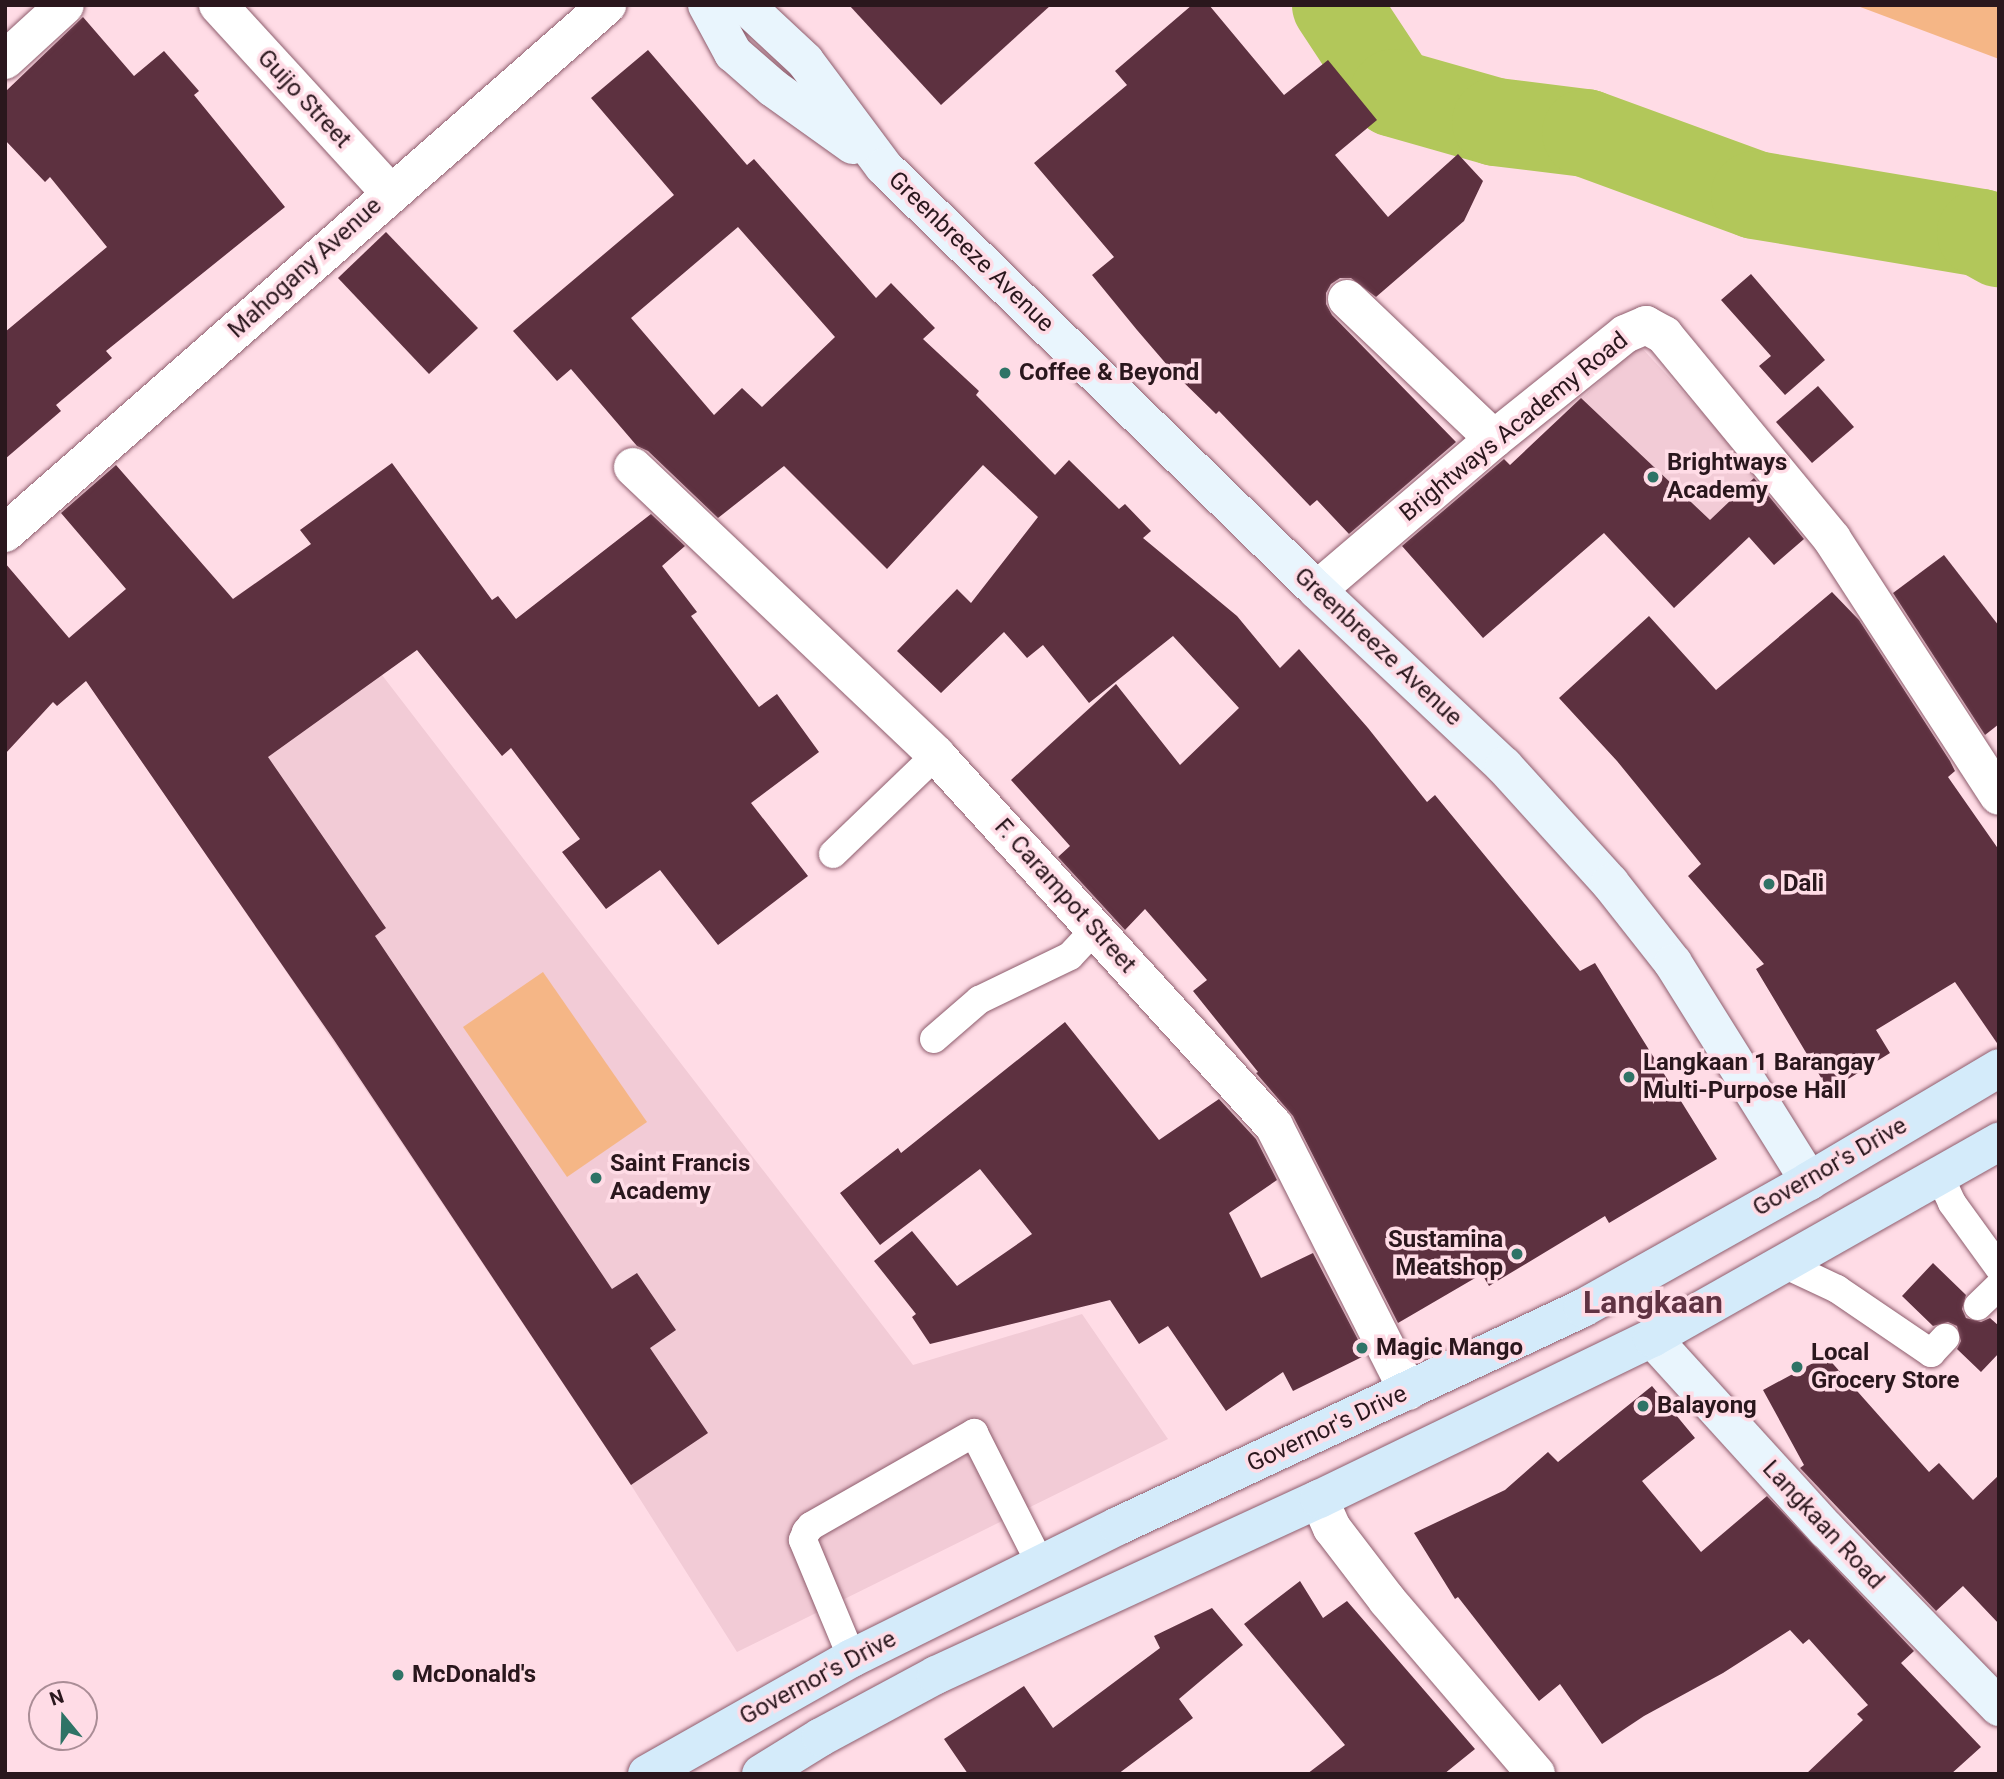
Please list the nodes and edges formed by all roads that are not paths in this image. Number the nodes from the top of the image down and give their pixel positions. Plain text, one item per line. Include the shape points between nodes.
1 (65, 5) edge
2 (218, 5) edge
3 (607, 5) edge
4 (707, 5) edge
5 (746, 5) edge
6 (5, 60) edge
7 (884, 167) junction
8 (390, 192) junction
9 (1348, 299) dead end
10 (1494, 439) junction
11 (633, 467) dead end
12 (5, 533) edge
13 (1317, 590) junction
14 (936, 755) junction
15 (1999, 796) edge
16 (833, 854) dead end
17 (1095, 929) junction
18 (934, 1039) dead end
19 (1999, 1068) edge
20 (1998, 1142) edge
21 (1939, 1175) junction
22 (1808, 1181) junction
23 (1784, 1264) junction
24 (1999, 1268) edge
25 (1999, 1286) edge
26 (1978, 1306) dead end
27 (1652, 1338) junction
28 (1945, 1338) dead end
29 (1408, 1391) junction
30 (1319, 1499) junction
31 (1041, 1565) junction
32 (852, 1658) junction
33 (1999, 1707) edge
34 (664, 1769) edge
35 (761, 1774) edge
36 (1536, 1774) edge

1 - 6 street
2 - 8 street, Guijo Street
3 - 8 street, Mahogany Avenue
4 - 7 street, Greenbreeze Avenue via 733,53 773,88
5 - 7 street, Greenbreeze Avenue via 804,61
7 - 13 street, Greenbreeze Avenue
8 - 12 street, Mahogany Avenue
9 - 10 street
10 - 13 street, Brightways Academy Road
10 - 15 street, Brightways Academy Road via 1625,334 1646,325 1664,335 1832,539
11 - 14 street, F. Carampot Street
13 - 22 street, Greenbreeze Avenue via 1504,766 1611,883 1673,963
14 - 16 lane
14 - 17 street, F. Carampot Street
17 - 18 lane via 1070,956 979,1000
17 - 29 street, F. Carampot Street via 1274,1126
19 - 22 main road, Governor's Drive
20 - 21 main road
21 - 23 main road
21 - 24 lane via 1952,1203
22 - 29 main road, Governor's Drive via 1583,1308
23 - 27 main road
23 - 28 lane via 1837,1289 1931,1353
25 - 26 lane
27 - 30 main road
27 - 33 street, Langkaan Road via 1800,1502
29 - 31 main road, Governor's Drive
30 - 35 main road via 936,1675
30 - 36 street via 1332,1528 1387,1600
31 - 32 main road, Governor's Drive
31 - 32 lane via 974,1433 806,1532 803,1540
32 - 34 main road, Governor's Drive

